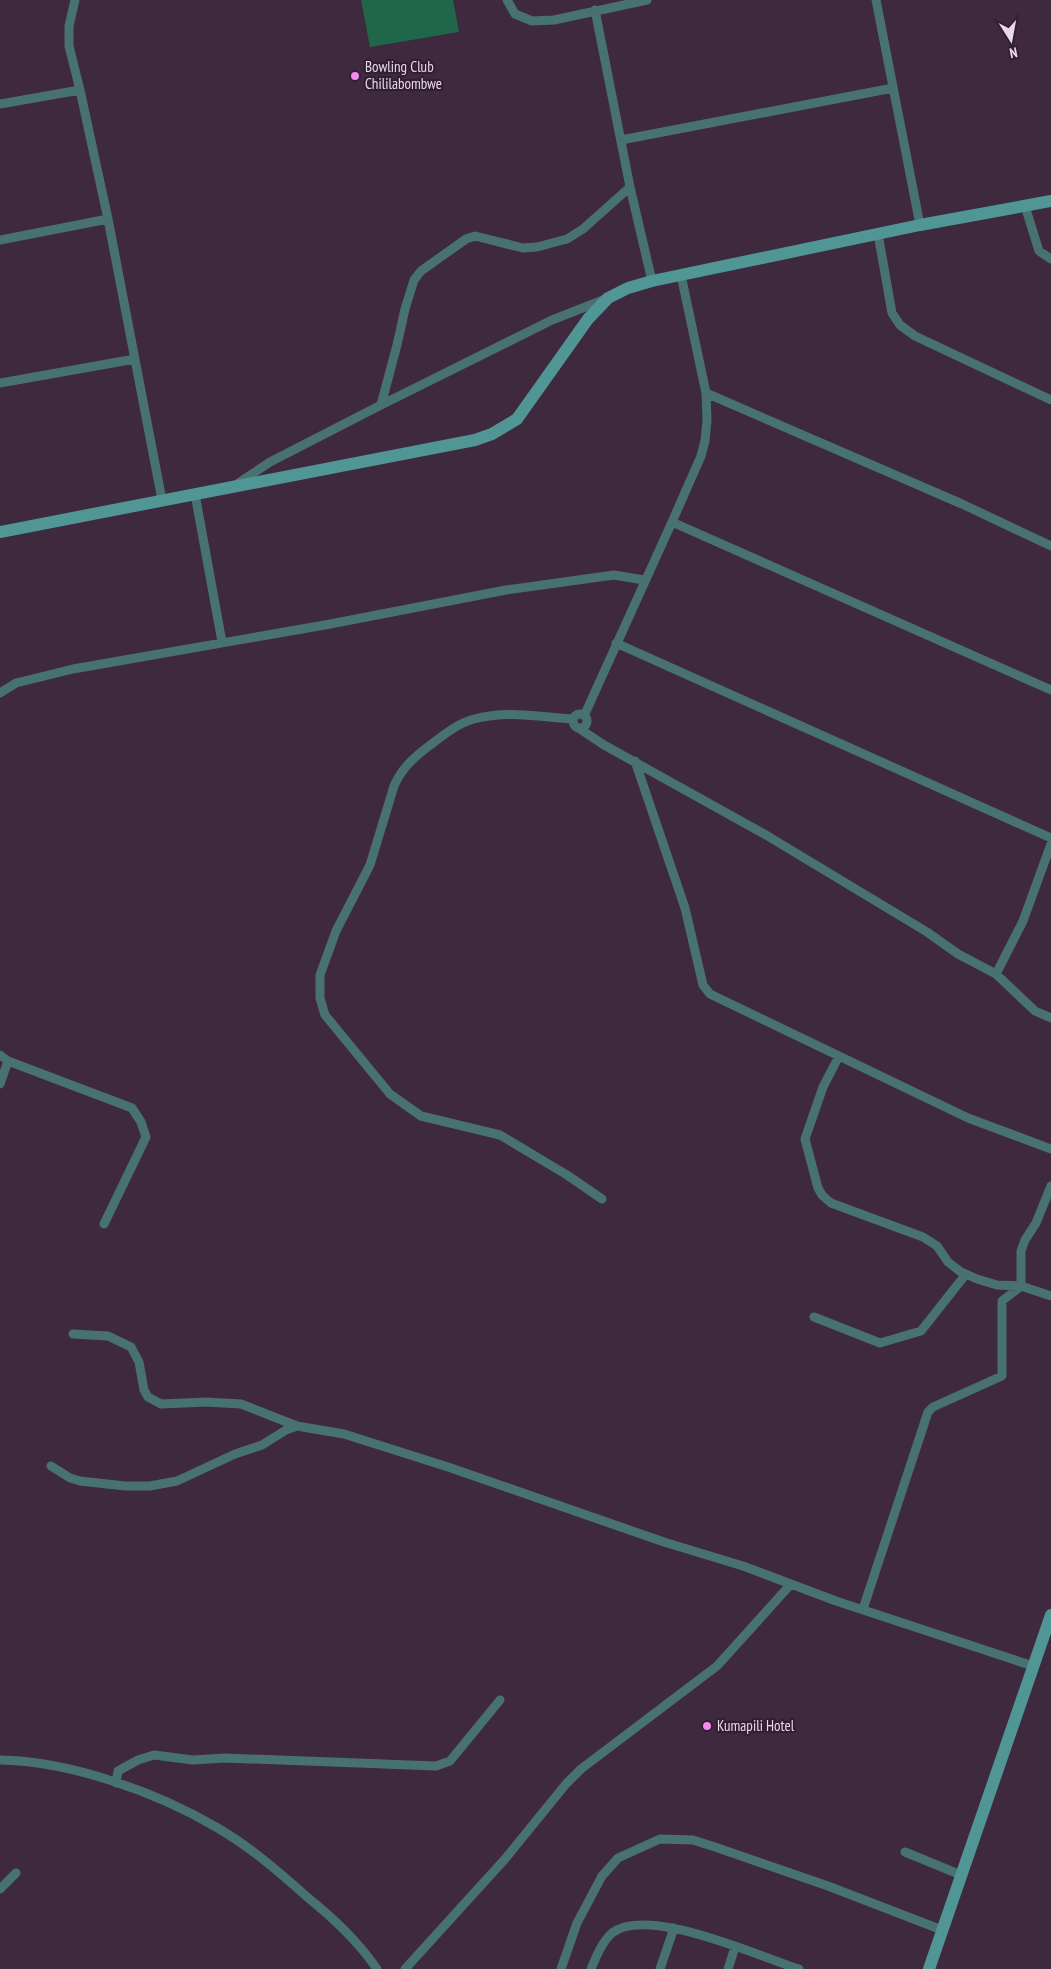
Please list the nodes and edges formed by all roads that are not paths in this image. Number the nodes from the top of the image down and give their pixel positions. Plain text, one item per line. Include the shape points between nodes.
1 (75, 0) edge
2 (507, 0) edge
3 (647, 0) edge
4 (876, 0) edge
5 (595, 10) junction
6 (893, 88) junction
7 (80, 90) junction
8 (0, 104) edge
9 (621, 140) junction
10 (630, 187) junction
11 (1051, 201) edge
12 (1024, 206) junction
13 (108, 219) junction
14 (920, 225) junction
15 (878, 234) junction
16 (0, 240) edge
17 (1051, 259) edge
18 (681, 274) junction
19 (652, 281) junction
20 (608, 298) junction
21 (134, 358) junction
22 (0, 383) edge
23 (706, 393) junction
24 (1051, 400) edge
25 (381, 405) junction
26 (233, 487) junction
27 (195, 494) junction
28 (162, 500) junction
29 (672, 522) junction
30 (0, 532) edge
31 (1051, 546) edge
32 (644, 580) junction
33 (222, 642) junction
34 (616, 643) junction
35 (1051, 690) edge
36 (0, 693) edge
37 (584, 716) junction
38 (573, 719) junction
39 (580, 728) junction
40 (634, 761) junction
41 (1051, 838) edge
42 (1051, 844) edge
43 (996, 974) junction
44 (1051, 1018) edge
45 (0, 1055) edge
46 (839, 1056) junction
47 (8, 1062) junction
48 (0, 1084) edge
49 (1051, 1149) edge
50 (1051, 1186) edge
51 (602, 1199) dead end
52 (104, 1224) dead end
53 (966, 1274) junction
54 (1021, 1286) junction
55 (1051, 1296) edge
56 (814, 1317) dead end
57 (73, 1334) dead end
58 (297, 1426) junction
59 (51, 1466) dead end
60 (791, 1584) junction
61 (863, 1610) junction
62 (1051, 1615) edge
63 (1033, 1666) junction
64 (500, 1700) dead end
65 (0, 1760) edge
66 (116, 1783) junction
67 (905, 1852) dead end
68 (16, 1872) dead end
69 (961, 1875) junction
70 (0, 1889) edge
71 (674, 1928) junction
72 (942, 1930) junction
73 (735, 1947) junction
74 (796, 1968) edge
75 (377, 1969) edge
76 (405, 1969) edge
77 (561, 1969) edge
78 (591, 1969) edge
79 (660, 1969) edge
80 (728, 1969) edge
81 (929, 1969) edge

1 - 7 street via 68,46
2 - 5 street via 515,14 532,21 554,20
3 - 5 street
4 - 6 street
5 - 9 street
6 - 9 street
6 - 14 street
7 - 8 street
7 - 13 street
9 - 10 street
10 - 19 street
10 - 25 street via 567,239 523,248 475,236 420,271 405,309
11 - 12 street
12 - 14 street
12 - 17 street via 1039,251
13 - 16 street
13 - 21 street
14 - 15 street
15 - 18 street
15 - 24 street via 892,313 900,325 915,336
18 - 19 street
18 - 23 street
19 - 20 street
20 - 25 street via 552,320
20 - 26 street via 588,319 517,419 492,434 476,440
21 - 22 street
21 - 28 street
23 - 29 street via 705,441
23 - 31 street
25 - 26 street via 270,462
26 - 27 street
27 - 28 street
27 - 33 street
28 - 30 street
29 - 32 street
29 - 35 street
32 - 33 street via 622,575 572,580
32 - 34 street
33 - 36 street via 73,669 16,684
34 - 37 street
34 - 41 street
37 - 38 street via 578,715
37 - 39 street via 587,722
38 - 39 street via 574,725
38 - 51 street via 514,714 473,719 444,735 407,763 394,786 370,866 327,953 320,976 320,998 332,1025 390,1094 421,1116 500,1135
39 - 40 street
40 - 43 street via 775,840 958,954
40 - 46 street via 685,908 706,990
42 - 43 street via 1023,921
43 - 44 street via 1035,1011
45 - 47 street
46 - 49 street via 968,1118
46 - 53 street via 823,1087 805,1139 822,1195 831,1203 923,1237 937,1246 948,1262
47 - 48 street
47 - 52 street via 132,1108 141,1122 146,1137
50 - 54 street via 1021,1251
53 - 54 street via 997,1285
53 - 56 street via 921,1331 880,1344
54 - 55 street
54 - 61 street via 1002,1301 1002,1376 932,1407 928,1412
57 - 58 street via 108,1336 131,1347 139,1362 144,1390 148,1397 161,1404 241,1404
58 - 59 street via 262,1445 177,1481 150,1486 80,1481
58 - 60 street via 344,1434 448,1467
60 - 61 street
60 - 76 street via 717,1666 581,1769
61 - 63 street
62 - 63 street
63 - 69 street
64 - 66 street via 450,1760 436,1766 225,1758 194,1760 154,1755 118,1771
65 - 66 street via 66,1768
66 - 75 street via 175,1805 217,1827 259,1855 344,1928
67 - 69 street
68 - 70 street
69 - 72 street
71 - 73 street
71 - 78 street via 622,1928 612,1934 598,1951
71 - 79 street
72 - 77 street via 715,1846 694,1840 660,1839 618,1858 602,1876 577,1923
72 - 81 street
73 - 74 street
73 - 80 street

